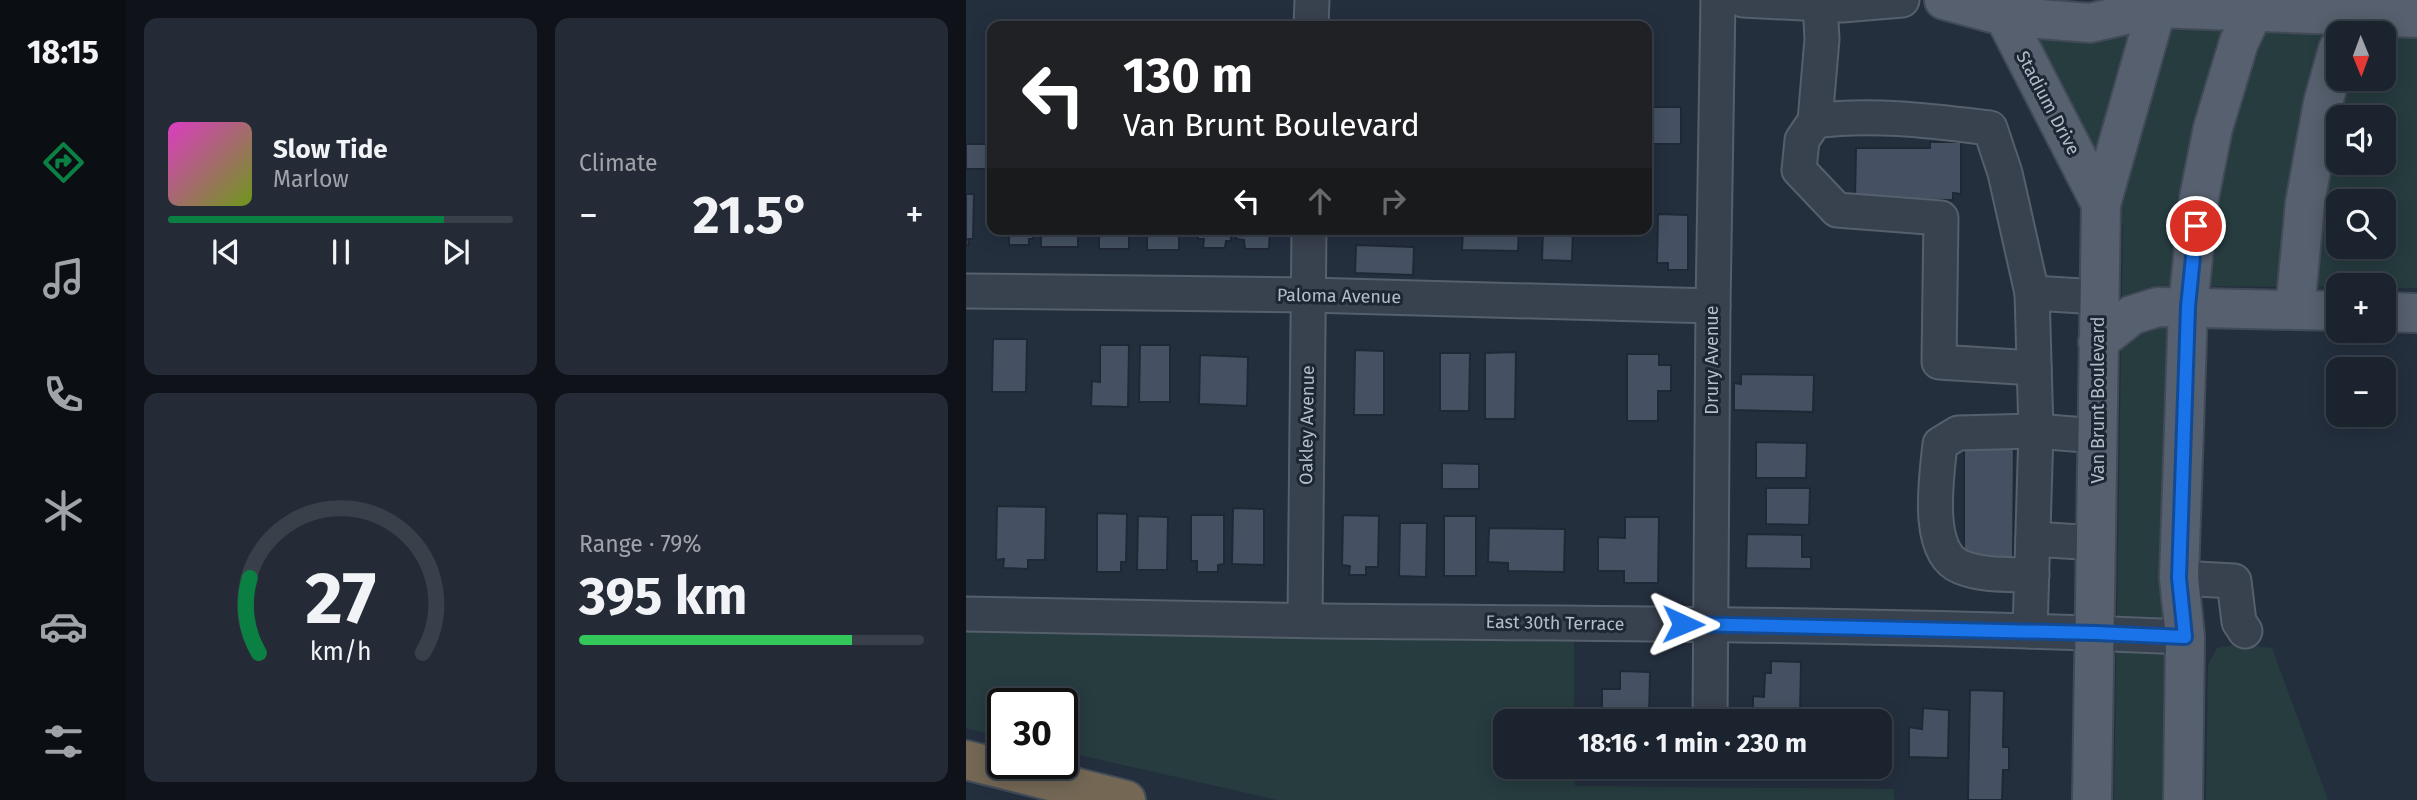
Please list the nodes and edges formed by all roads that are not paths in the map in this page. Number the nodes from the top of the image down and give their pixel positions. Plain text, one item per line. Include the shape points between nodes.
1 (1312, 0) edge
2 (1718, 0) edge
3 (1743, 0) edge
4 (1902, 0) edge
5 (1944, 0) edge
6 (1820, 3) junction
7 (2154, 3) edge
8 (2252, 4) edge
9 (1999, 8) edge
10 (2417, 18) edge
11 (1311, 21) edge
12 (2396, 22) edge
13 (2326, 27) edge
14 (2326, 91) edge
15 (1815, 121) junction
16 (2101, 204) junction
17 (1309, 235) edge
18 (966, 291) edge
19 (2032, 293) junction
20 (1309, 295) junction
21 (2099, 297) junction
22 (1713, 306) junction
23 (2188, 307) junction
24 (2295, 310) junction
25 (2326, 311) edge
26 (2396, 312) edge
27 (2417, 313) edge
28 (2098, 342) junction
29 (2034, 369) junction
30 (2036, 431) junction
31 (2097, 436) junction
32 (2033, 539) junction
33 (2096, 543) junction
34 (2032, 575) junction
35 (2179, 578) junction
36 (966, 614) edge
37 (1304, 620) junction
38 (1710, 624) junction
39 (2030, 631) junction
40 (2245, 631) dead end
41 (2096, 633) junction
42 (2185, 637) junction
43 (1710, 709) edge
44 (966, 760) edge
45 (1126, 800) edge
46 (2092, 800) edge
47 (2183, 800) edge

1 - 11 street
2 - 22 street, Drury Avenue
3 - 6 street
4 - 6 street
5 - 9 main road
6 - 15 street via 1822,39
7 - 8 main road
7 - 9 main road via 2090,23
7 - 16 main road, Van Brunt Boulevard
8 - 13 main road
8 - 23 main road via 2213,128 2199,198
9 - 16 main road, Stadium Drive
10 - 12 main road
14 - 24 main road via 2305,203
15 - 19 street via 1839,117 1914,120 1990,128
15 - 29 street via 1802,140 1799,170 1837,210 1941,218 1939,362
16 - 21 main road, Van Brunt Boulevard
17 - 20 street, Oakley Avenue
18 - 20 street, Paloma Avenue
19 - 21 street
19 - 29 street
20 - 22 street, Paloma Avenue
20 - 37 street, Oakley Avenue
21 - 28 main road, Van Brunt Boulevard
22 - 38 street, Drury Avenue
23 - 24 main road
23 - 28 main road via 2158,307 2132,315
23 - 35 main road
24 - 25 main road
26 - 27 main road
28 - 31 main road, Van Brunt Boulevard
29 - 30 street
30 - 31 street
30 - 32 street
30 - 34 street via 1958,433 1940,444 1935,503 1941,548 1958,566 1988,574
31 - 33 main road, Van Brunt Boulevard
32 - 33 street
32 - 34 street
33 - 41 main road, Van Brunt Boulevard
34 - 39 street
35 - 40 street via 2234,581 2239,622
35 - 42 main road
36 - 37 street, East 30th Terrace
37 - 38 street, East 30th Terrace
38 - 39 street, East 30th Terrace
38 - 43 street, Drury Avenue
39 - 41 street, East 30th Terrace
41 - 42 street, East 30th Terrace
41 - 46 main road, Van Brunt Boulevard
42 - 47 main road
44 - 45 highway

